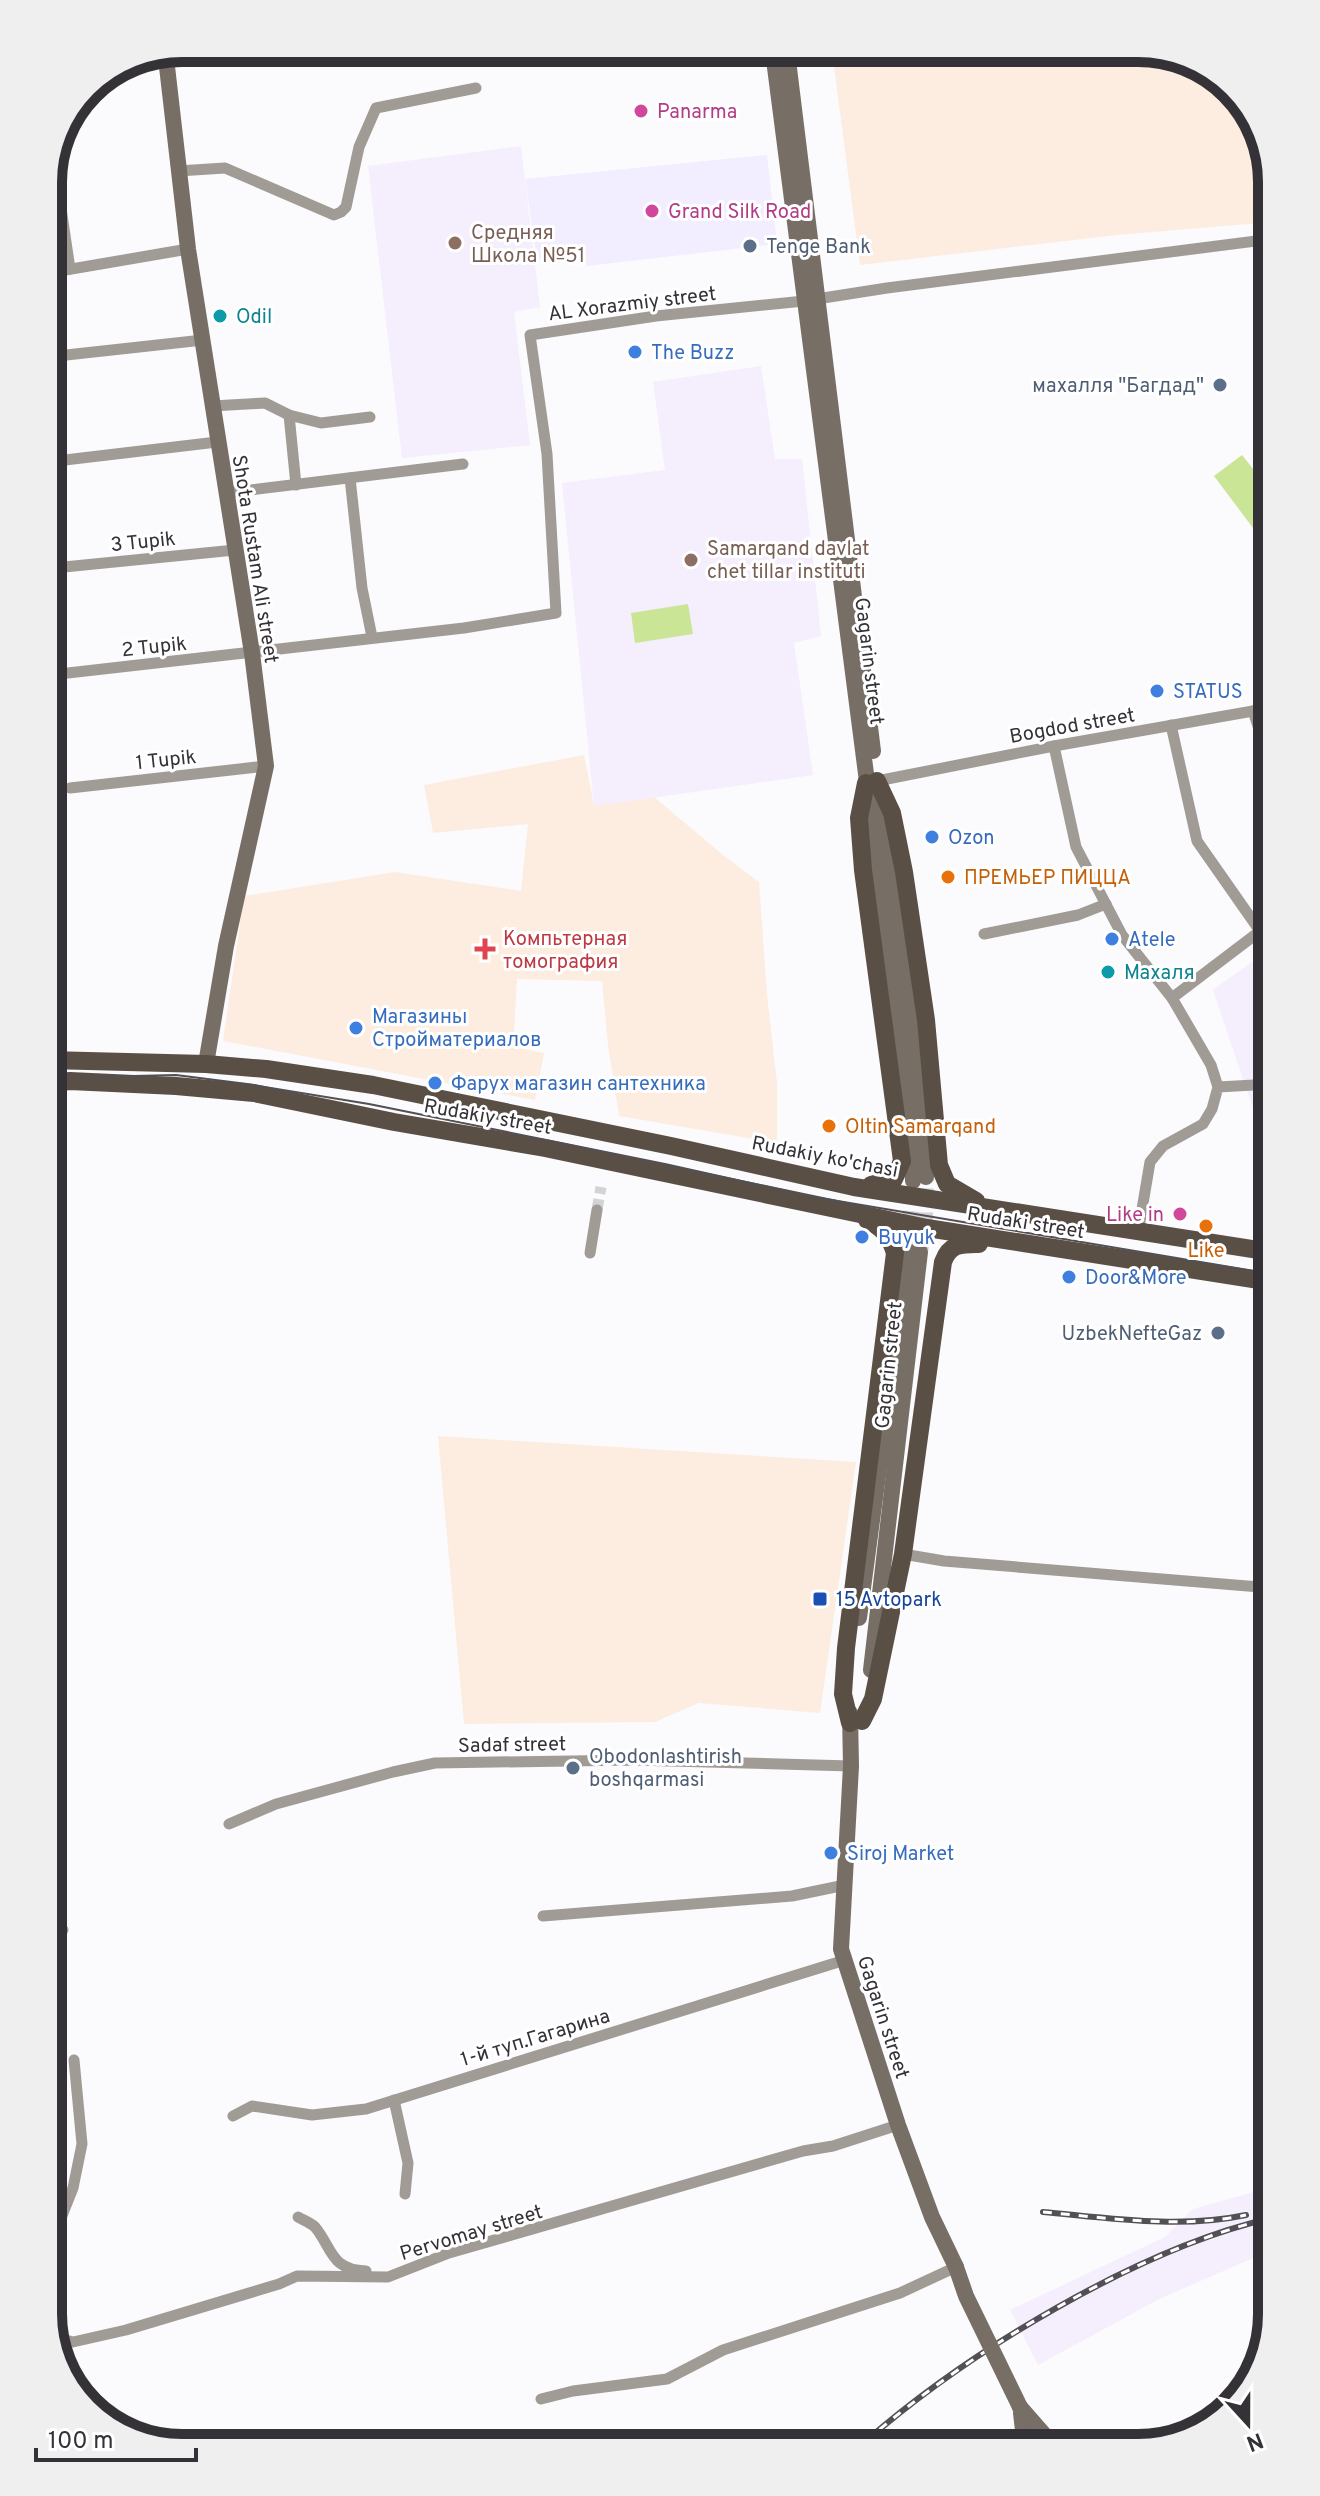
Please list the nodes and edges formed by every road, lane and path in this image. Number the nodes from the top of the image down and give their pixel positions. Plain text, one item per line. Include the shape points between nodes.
1 (775, 62) edge
2 (788, 62) edge
3 (167, 63) edge
4 (476, 88) dead end
5 (178, 171) junction
6 (62, 215) edge
7 (1258, 241) edge
8 (188, 249) junction
9 (70, 269) junction
10 (62, 270) edge
11 (811, 300) junction
12 (203, 340) junction
13 (62, 355) edge
14 (212, 406) junction
15 (289, 415) junction
16 (370, 417) dead end
17 (217, 442) junction
18 (62, 460) edge
19 (463, 464) dead end
20 (350, 478) junction
21 (296, 485) junction
22 (225, 493) junction
23 (235, 550) junction
24 (62, 567) edge
25 (372, 637) junction
26 (252, 653) junction
27 (62, 674) edge
28 (1258, 709) edge
29 (1253, 711) junction
30 (1171, 725) junction
31 (1258, 726) edge
32 (1054, 746) junction
33 (266, 766) junction
34 (871, 782) junction
35 (70, 788) dead end
36 (1106, 904) junction
37 (1258, 928) edge
38 (1258, 933) edge
39 (984, 934) dead end
40 (1172, 998) junction
41 (62, 1060) edge
42 (206, 1064) junction
43 (62, 1082) edge
44 (1258, 1085) edge
45 (1218, 1087) junction
46 (671, 1146) junction
47 (666, 1173) junction
48 (919, 1179) tunnel mouth
49 (854, 1187) junction
50 (597, 1210) tunnel mouth
51 (846, 1211) junction
52 (997, 1211) junction
53 (1081, 1224) junction
54 (1138, 1233) junction
55 (1019, 1244) junction
56 (1258, 1250) edge
57 (1074, 1251) junction
58 (914, 1252) tunnel mouth
59 (590, 1253) dead end
60 (1258, 1280) edge
61 (903, 1554) junction
62 (1258, 1587) edge
63 (856, 1722) junction
64 (851, 1766) junction
65 (229, 1824) dead end
66 (845, 1885) junction
67 (543, 1916) dead end
68 (845, 1960) junction
69 (74, 2060) dead end
70 (394, 2100) junction
71 (233, 2116) dead end
72 (898, 2125) junction
73 (405, 2194) dead end
74 (62, 2216) edge
75 (298, 2217) dead end
76 (449, 2253) junction
77 (956, 2267) junction
78 (64, 2340) edge
79 (541, 2399) dead end
80 (1020, 2407) junction
81 (1023, 2434) edge
82 (1044, 2434) edge

1 - 11 main road, Gagarin street
2 - 11 main road, Gagarin street
3 - 5 main road, Shota Rustam Ali street
4 - 5 street via 376,108 359,147 346,207 334,215 225,168
5 - 8 main road, Shota Rustam Ali street
6 - 9 street
7 - 11 street, AL Xorazmiy street
8 - 9 street
8 - 12 main road, Shota Rustam Ali street
9 - 10 street
11 - 25 street, AL Xorazmiy street via 530,335 547,454 556,613
11 - 34 main road, Gagarin street
12 - 13 street
12 - 14 main road, Shota Rustam Ali street
14 - 15 street via 265,403
14 - 17 main road, Shota Rustam Ali street
15 - 16 street via 333,423
15 - 21 street
17 - 18 street
17 - 22 main road, Shota Rustam Ali street
19 - 20 street
20 - 21 street
20 - 25 street
21 - 22 street
22 - 23 main road, Shota Rustam Ali street
23 - 24 street, 3 Tupik
23 - 26 main road, Shota Rustam Ali street
25 - 26 street, AL Xorazmiy street
26 - 27 street, 2 Tupik
26 - 33 main road, Shota Rustam Ali street
28 - 29 street, Bogdod street
29 - 30 street, Bogdod street
29 - 31 street
30 - 32 street, Bogdod street
30 - 37 street via 1197,841
32 - 34 street, Bogdod street
32 - 36 street via 1076,847
33 - 35 street, 1 Tupik
33 - 42 main road, Shota Rustam Ali street
34 - 48 main road, Gagarin street via 922,1097
34 - 49 main road via 859,818 863,870 902,1161 889,1182
34 - 52 main road via 892,813 904,872 941,1173 953,1188
36 - 39 street
36 - 40 street via 1122,935
38 - 40 street
40 - 45 street
41 - 42 main road, Rudakiy street
42 - 46 main road, Rudakiy street via 373,1085
43 - 47 main road, Rudakiy street via 254,1093
44 - 45 street
45 - 54 street via 1203,1124 1163,1146 1150,1162
46 - 47 main road
46 - 49 main road, Rudakiy ko'chasi
47 - 51 main road, Rudakiy street
49 - 52 main road, Rudakiy ko'chasi
50 - 59 street
51 - 55 main road, Rudaki street
51 - 63 main road via 884,1230 895,1253 846,1648 843,1694
52 - 53 main road, Rudaki street
53 - 54 main road, Rudaki street
53 - 57 main road
54 - 56 main road, Rudaki street
55 - 57 main road, Rudaki street
55 - 61 main road via 958,1244 946,1254
57 - 60 main road, Rudaki street
58 - 63 main road, Gagarin street via 851,1679
61 - 62 street
61 - 63 main road via 873,1699
63 - 64 main road, Gagarin street
64 - 65 street, Sadaf street via 633,1760 435,1763 276,1804
64 - 66 main road, Gagarin street
66 - 67 street via 792,1896
66 - 68 main road, Gagarin street
68 - 70 street, 1-й туп.Гагарина
68 - 72 main road, Gagarin street
69 - 74 street via 82,2144
70 - 71 street, 1-й туп.Гагарина via 312,2115 252,2106
70 - 73 street via 408,2163
72 - 76 street, Pervomay street
72 - 77 main road, Gagarin street
75 - 76 street via 314,2226 337,2261 357,2271 387,2272
76 - 78 street, Pervomay street via 388,2277 297,2276 126,2330
77 - 79 street via 900,2293 723,2350 667,2379
77 - 80 main road, Gagarin street, bridge
80 - 81 main road
80 - 82 main road

